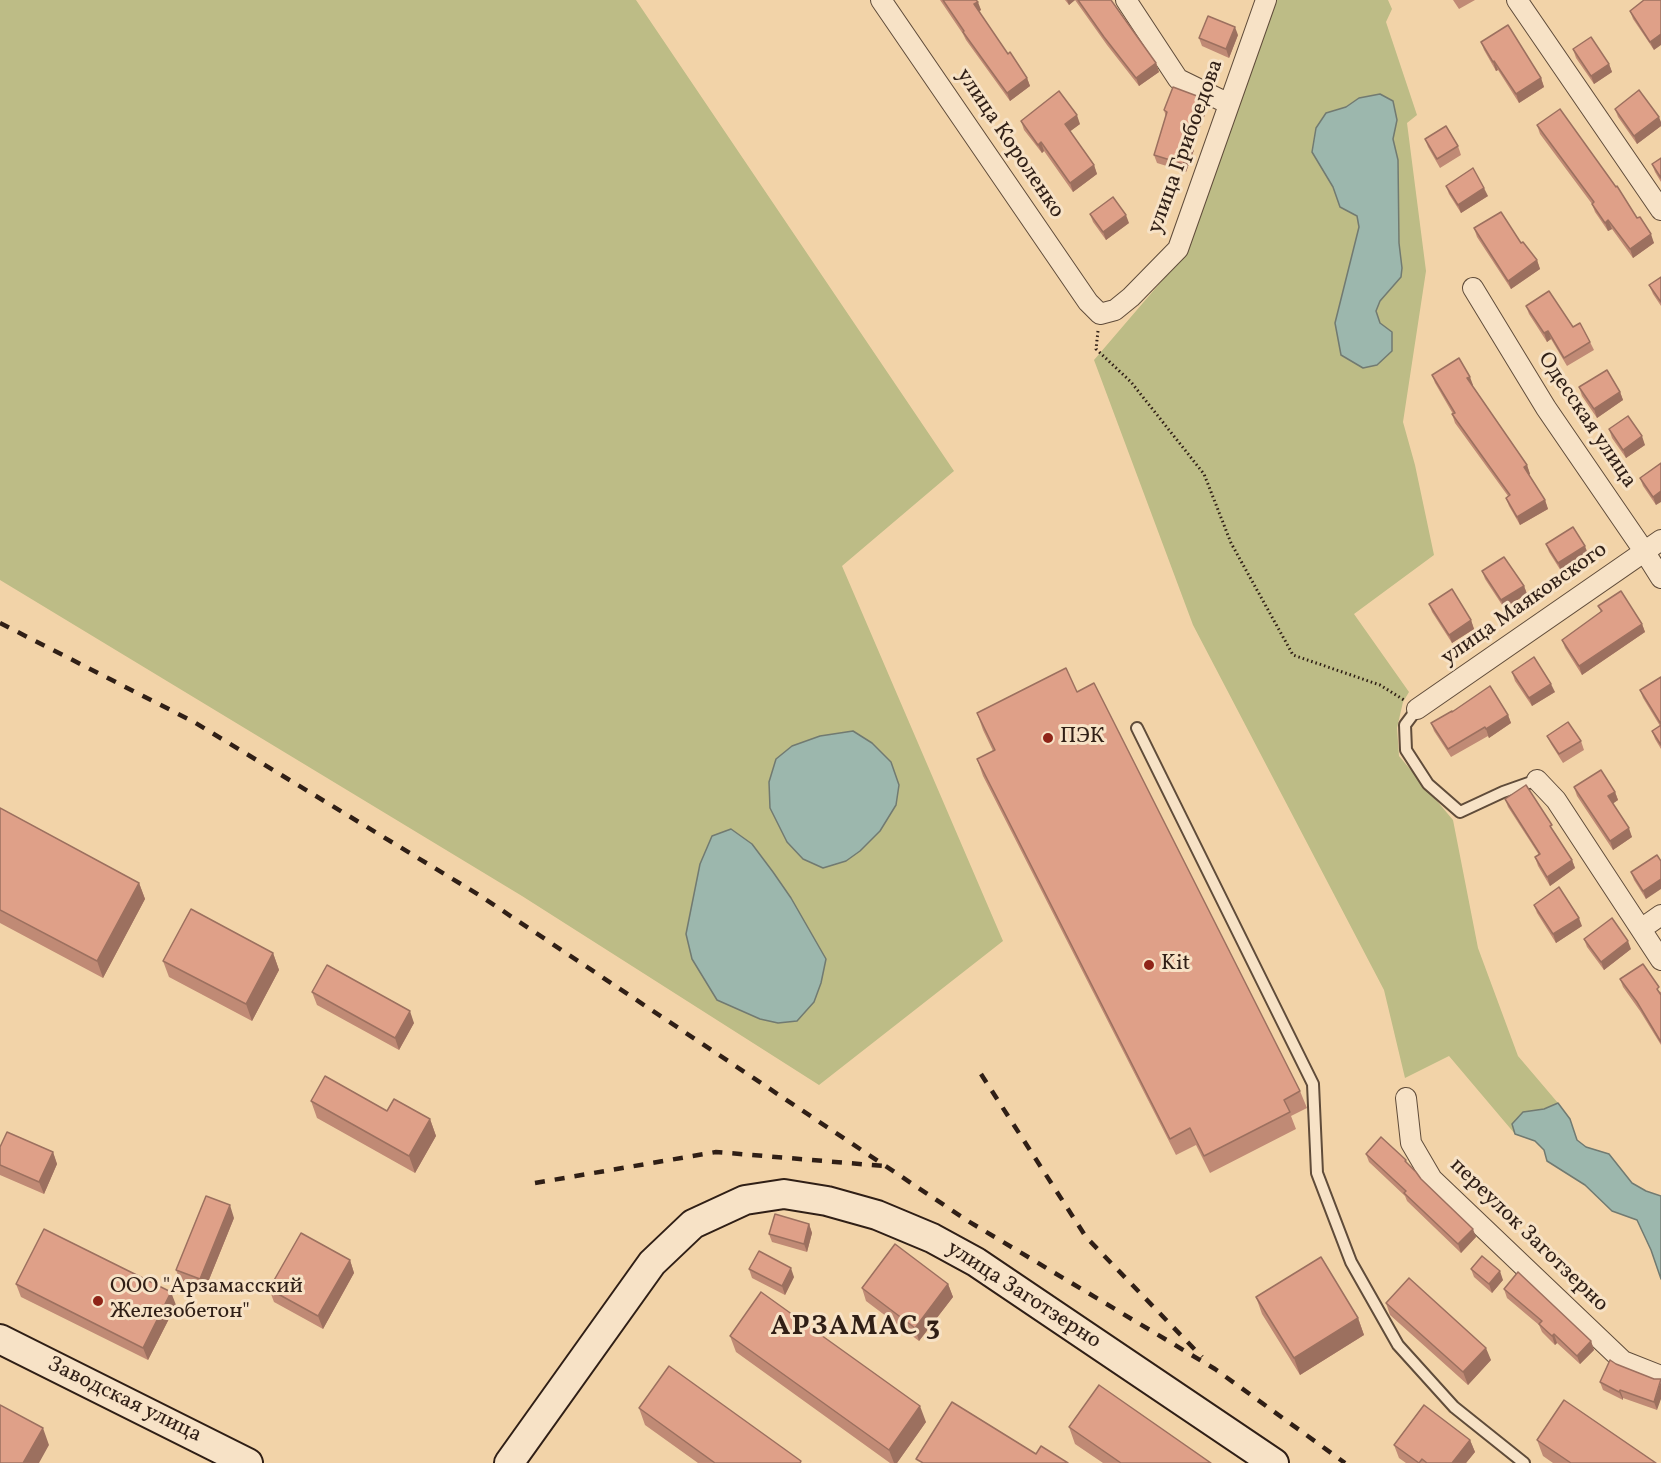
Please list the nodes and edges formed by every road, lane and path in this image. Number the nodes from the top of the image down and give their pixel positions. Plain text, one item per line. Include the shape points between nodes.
1 (881, 0) edge
2 (1126, 0) edge
3 (1266, 0) edge
4 (1517, 0) edge
5 (1229, 104) junction
6 (1661, 210) edge
7 (1473, 288) dead end
8 (1100, 314) junction
9 (1661, 540) edge
10 (1644, 551) junction
11 (1661, 578) edge
12 (1417, 709) junction
13 (1137, 728) dead end
14 (1537, 780) joint
15 (1661, 915) edge
16 (1641, 929) junction
17 (1661, 960) edge
18 (1406, 1098) dead end
19 (0, 1340) edge
20 (1661, 1376) edge
21 (248, 1463) edge
22 (509, 1463) edge
23 (1274, 1463) edge
24 (1524, 1463) edge

1 - 8 street, улица Короленко
2 - 5 street via 1178,79
3 - 5 street, улица Грибоедова
4 - 6 street
5 - 8 street, улица Грибоедова via 1178,249 1131,297 1115,310
7 - 10 street, Одесская улица via 1546,408
8 - 12 path via 1096,349 1131,382 1204,474 1231,543 1293,655 1380,685
9 - 10 street, улица Маяковского
10 - 11 street, Одесская улица
10 - 12 street, улица Маяковского
12 - 14 lane via 1405,726 1406,750 1428,784 1460,812
13 - 24 lane via 1313,1084 1317,1173 1351,1262 1398,1345 1454,1407
14 - 16 street via 1556,800
15 - 16 street
16 - 17 street
18 - 20 street, переулок Заготзерно via 1411,1143 1432,1179 1623,1361
19 - 21 street, Заводская улица
22 - 23 street, улица Заготзерно via 652,1263 693,1224 745,1200 784,1194 878,1215 976,1262

